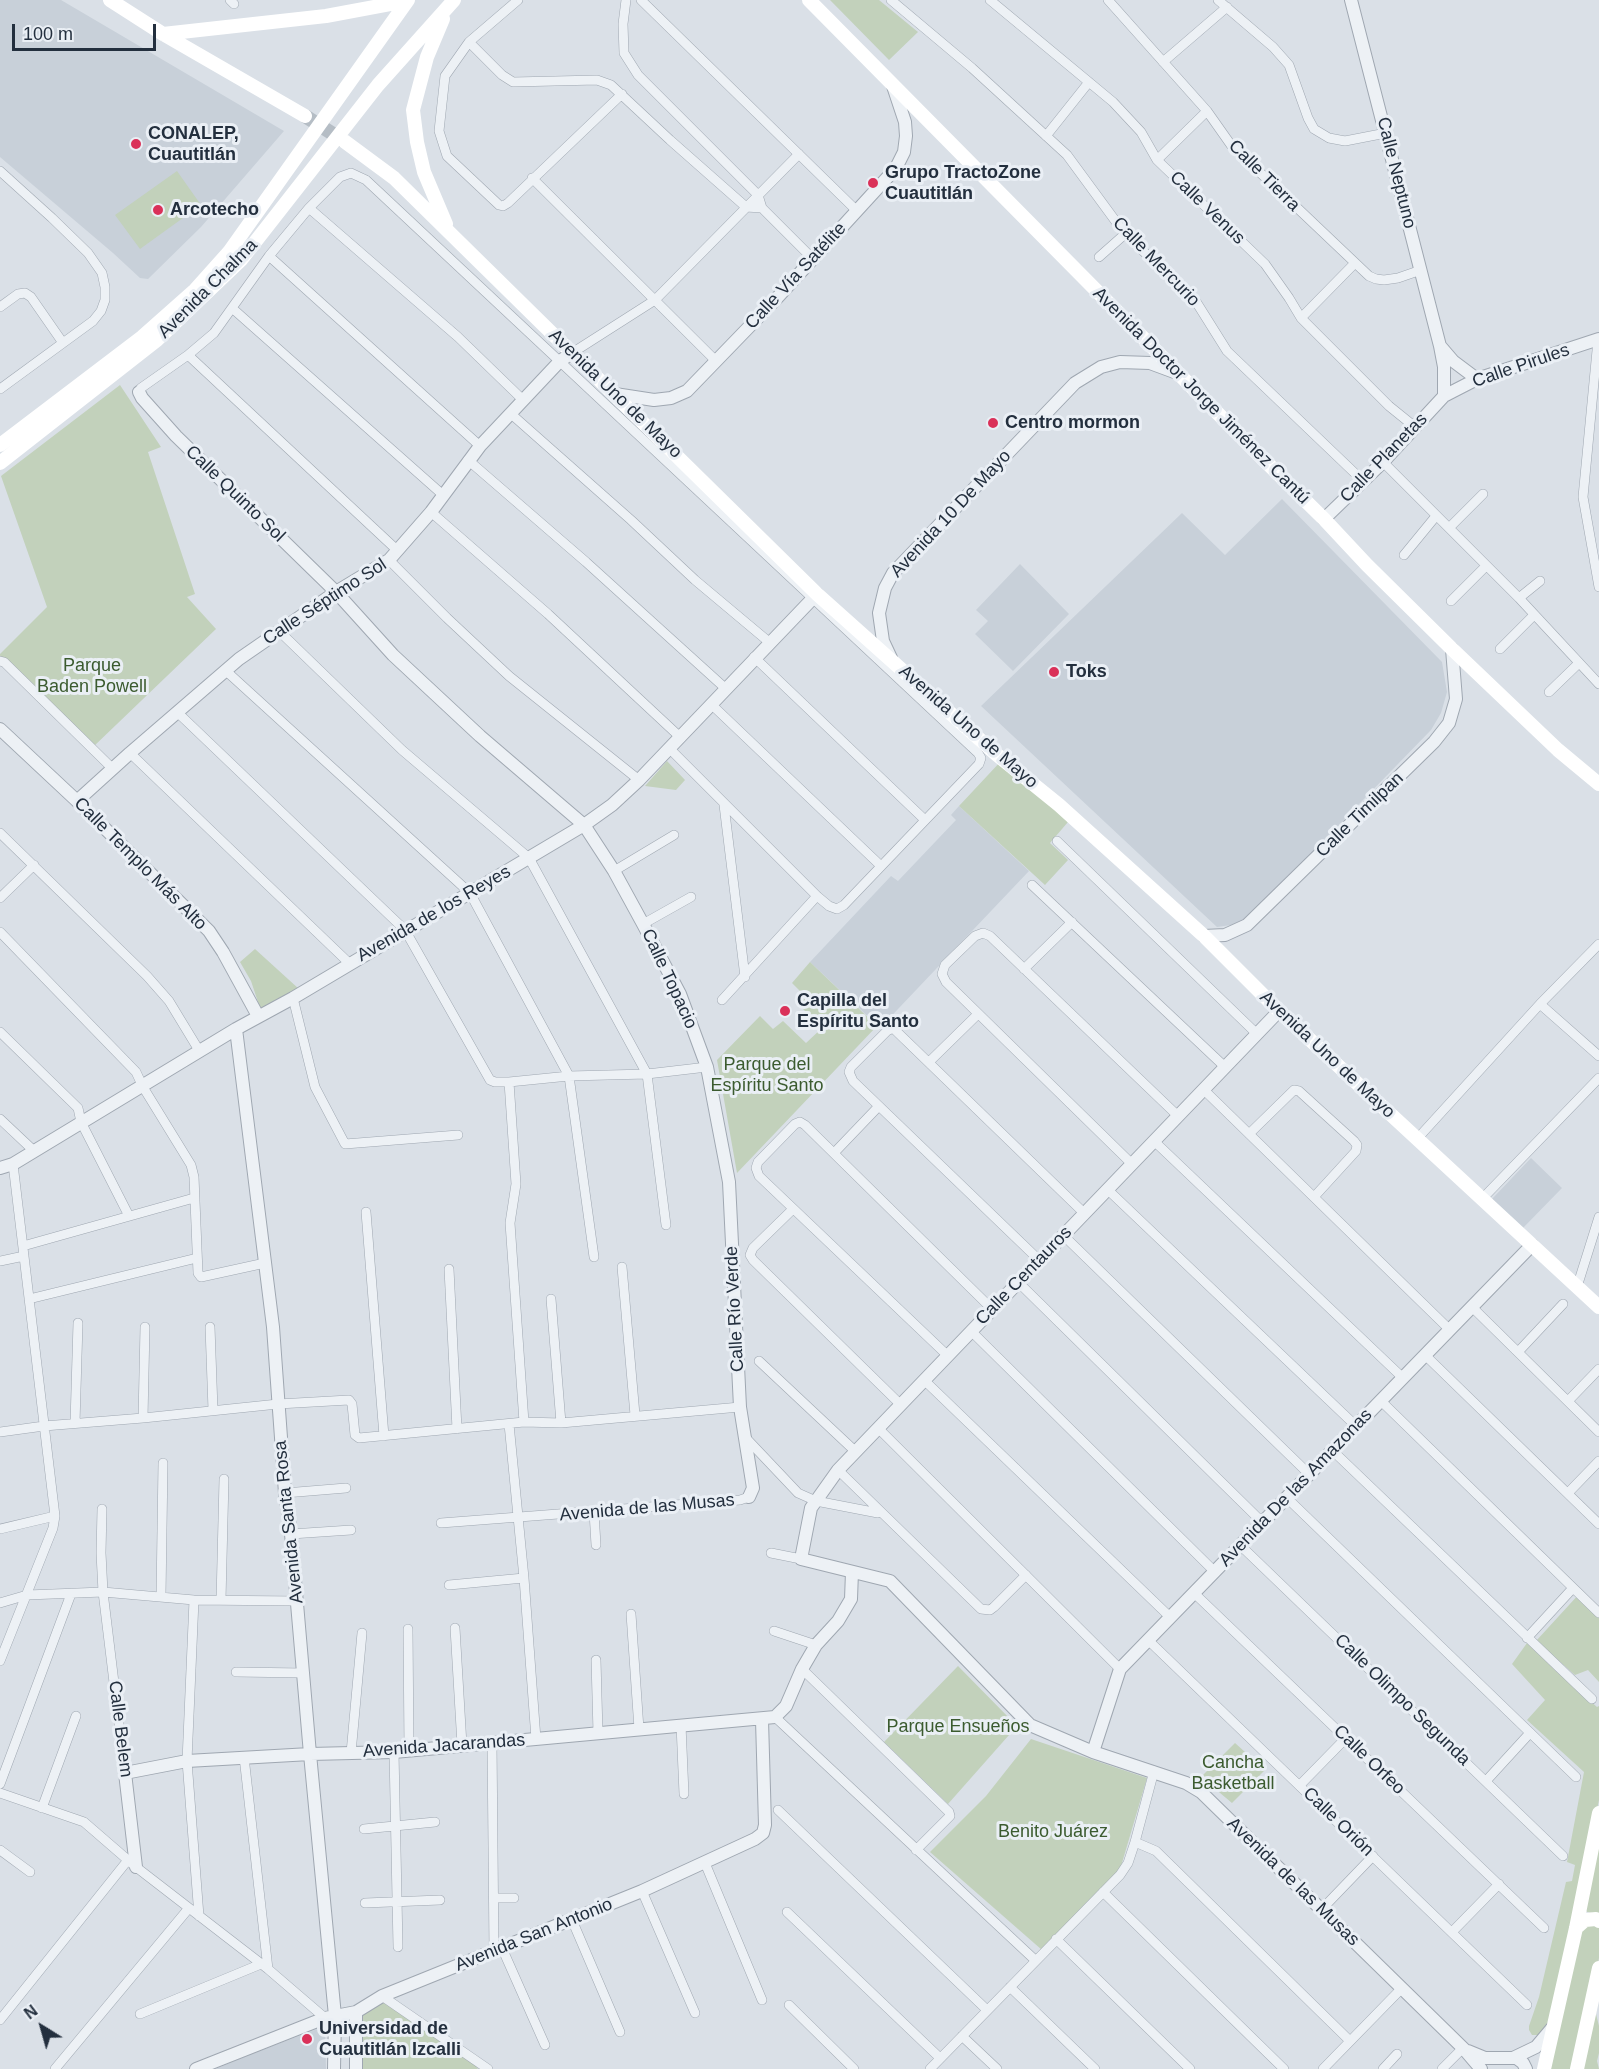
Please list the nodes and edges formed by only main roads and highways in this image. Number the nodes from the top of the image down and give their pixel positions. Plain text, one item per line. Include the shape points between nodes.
1 (110, 0) edge
2 (454, 0) edge
3 (808, 0) edge
4 (407, 1) edge
5 (163, 34) junction
6 (305, 116) tunnel mouth
7 (344, 141) tunnel mouth
8 (451, 233) junction
9 (229, 252) junction
10 (241, 260) junction
11 (0, 445) edge
12 (0, 463) edge
13 (1599, 784) edge
14 (1599, 1307) edge
15 (1599, 1814) edge
16 (1581, 1902) junction
17 (1599, 1916) edge
18 (1599, 1921) edge
19 (1576, 1928) junction
20 (1599, 1968) edge
21 (1544, 2069) edge
22 (1577, 2069) edge

1 - 5 main road
2 - 8 main road via 427,57 413,110 424,172
2 - 10 main road, Avenida Chalma via 378,85
3 - 13 main road, Avenida Doctor Jorge Jiménez Cantú via 1452,650
4 - 5 main road via 326,16
4 - 9 main road, Avenida Chalma
5 - 6 main road
7 - 8 main road, Avenida Uno de Mayo via 394,178
8 - 14 main road, Avenida Uno de Mayo via 815,596 898,666 973,741 996,754 1059,805 1204,936 1279,1011
9 - 10 main road
9 - 11 main road, Avenida Chalma via 195,290 142,337
10 - 12 main road, Avenida Chalma via 157,340
15 - 16 main road
16 - 17 main road via 1587,1912
16 - 19 main road
18 - 19 main road via 1586,1920
19 - 21 main road
20 - 22 main road

